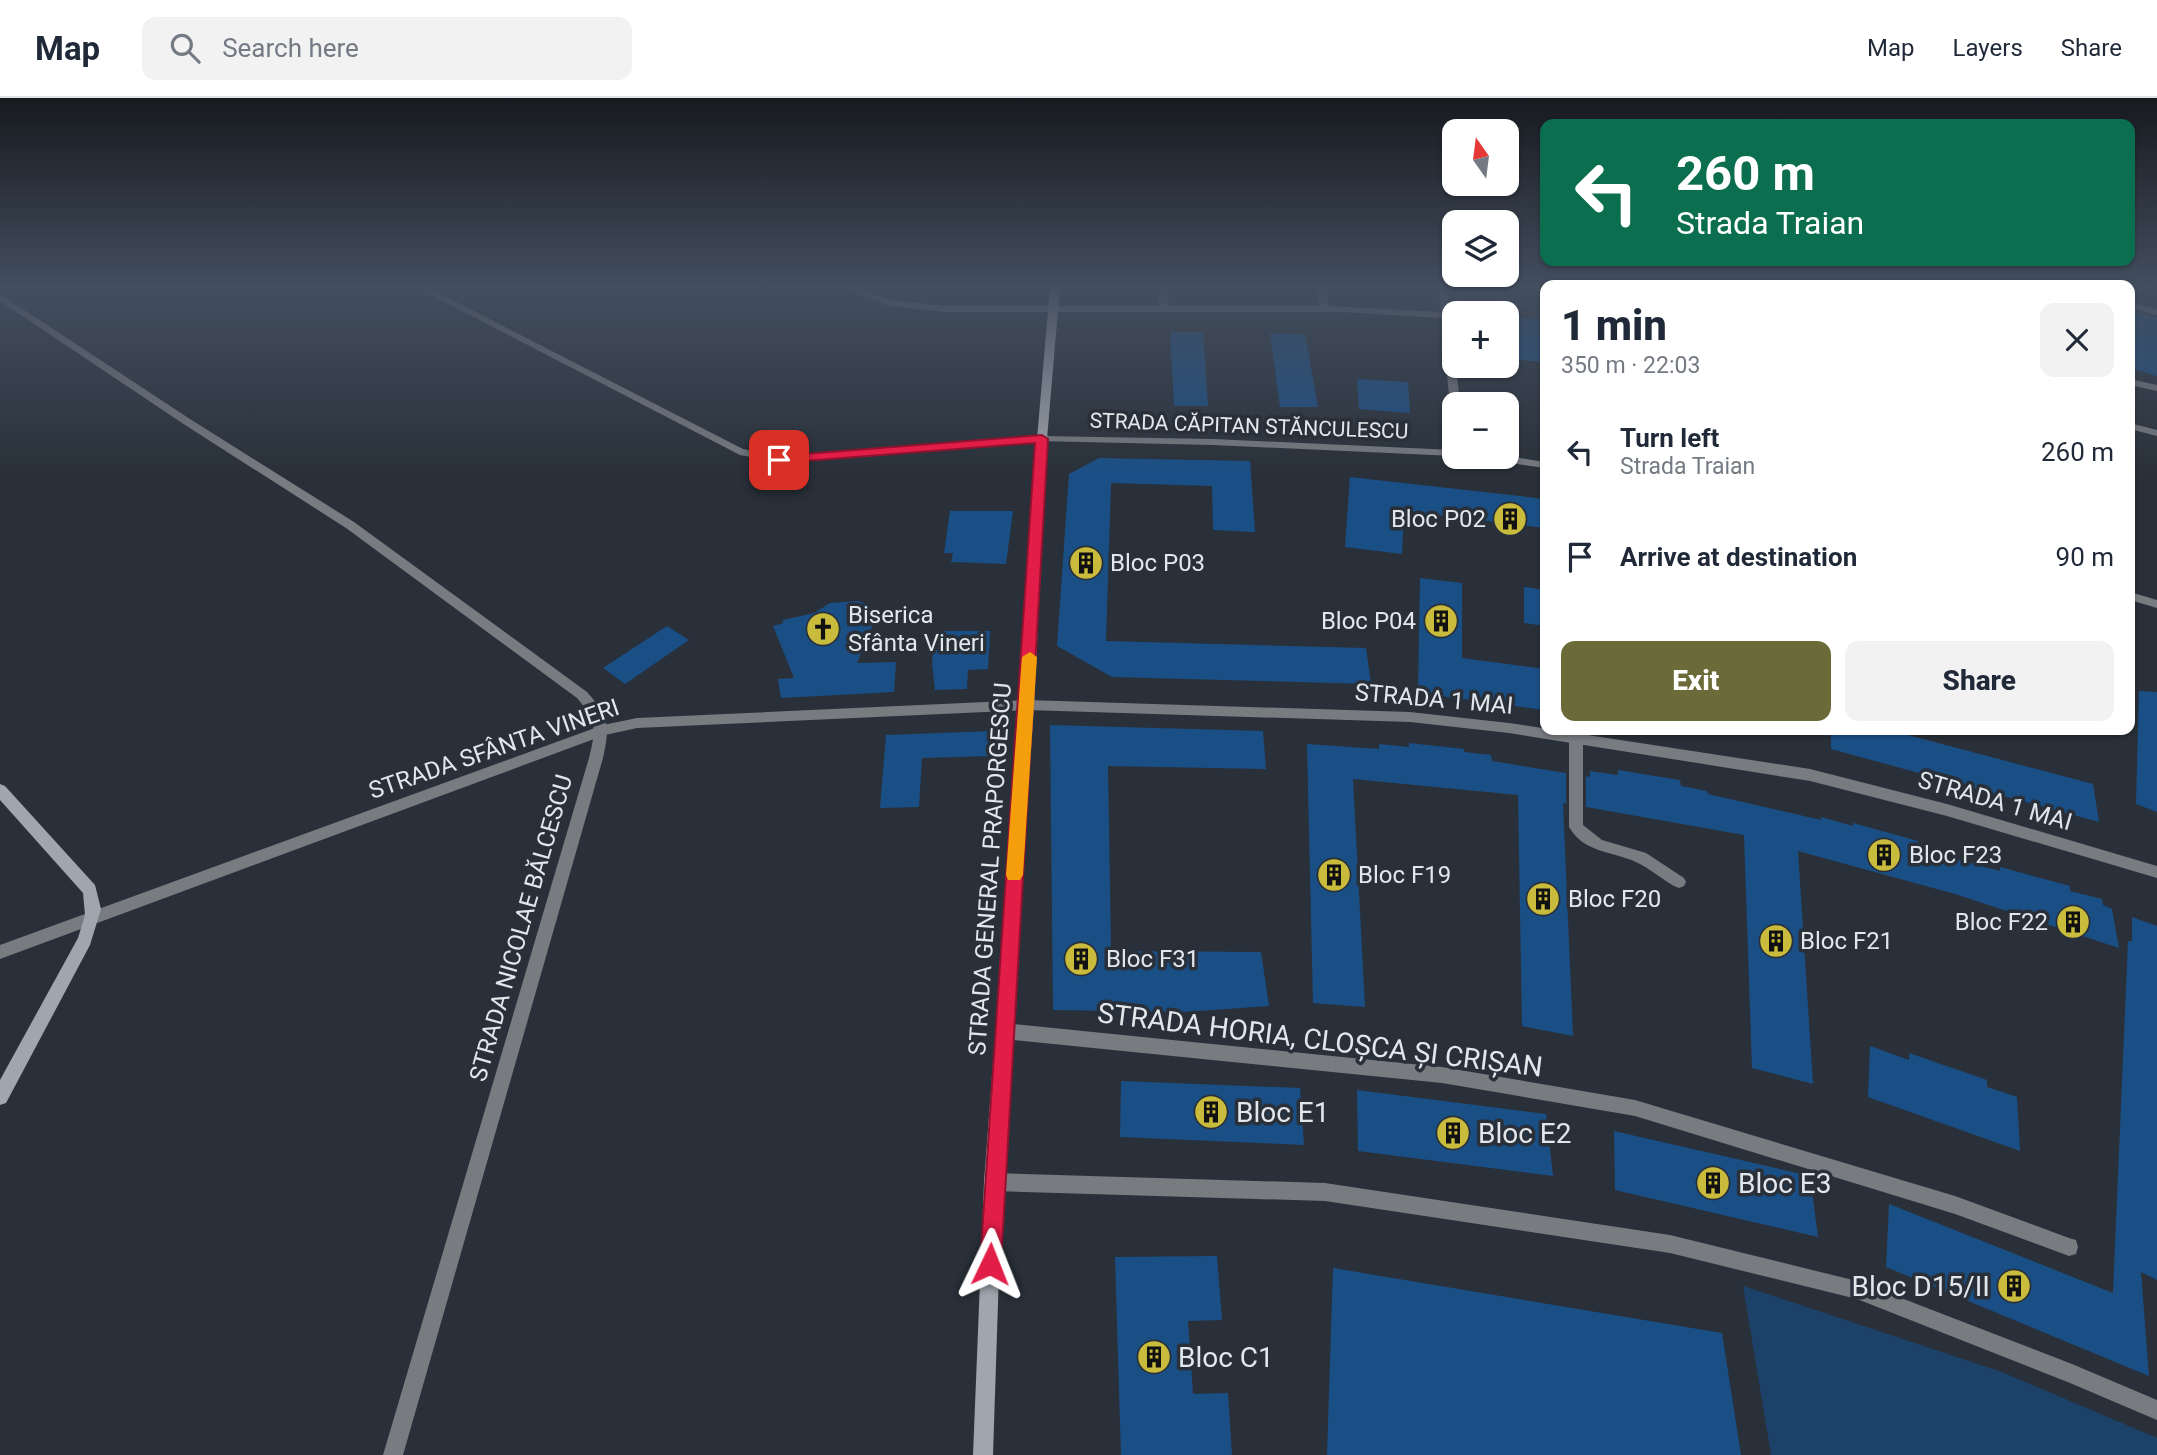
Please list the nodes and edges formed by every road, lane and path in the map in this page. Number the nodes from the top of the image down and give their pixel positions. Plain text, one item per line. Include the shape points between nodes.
1 (80, 350) edge
2 (543, 350) edge
3 (1050, 350) edge
4 (2135, 383) edge
5 (2157, 388) edge
6 (2135, 427) edge
7 (2157, 433) edge
8 (1042, 439) junction
9 (1442, 452) edge
10 (1519, 461) edge
11 (1540, 464) edge
12 (2135, 597) edge
13 (2157, 604) edge
14 (1027, 705) junction
15 (603, 730) junction
16 (1540, 733) edge
17 (1552, 735) edge
18 (1576, 738) junction
19 (0, 790) edge
20 (2157, 872) edge
21 (1679, 882) dead end
22 (94, 917) junction
23 (0, 952) edge
24 (1003, 1031) junction
25 (0, 1097) edge
26 (993, 1182) junction
27 (2069, 1247) dead end
28 (2157, 1410) edge
29 (393, 1455) edge
30 (983, 1455) edge

1 - 15 street via 351,525 582,695 599,713
2 - 8 street, STRADA CĂPITAN STĂNCULESCU via 740,452 759,457 779,460
3 - 8 main road, STRADA GENERAL PRAPORGESCU
4 - 5 street
6 - 7 street
8 - 9 street, STRADA CĂPITAN STĂNCULESCU
8 - 14 main road, STRADA GENERAL PRAPORGESCU
10 - 11 street
12 - 13 street
14 - 15 street, STRADA SFÂNTA VINERI via 637,723
14 - 16 street, STRADA 1 MAI via 1410,717
14 - 24 main road, STRADA GENERAL PRAPORGESCU
15 - 22 street, STRADA SFÂNTA VINERI
15 - 29 street, STRADA NICOLAE BĂLCESCU
17 - 18 street, STRADA 1 MAI
18 - 20 street, STRADA 1 MAI via 1810,775
18 - 21 street via 1576,827 1597,845 1641,857
19 - 22 main road via 90,890
22 - 23 street, STRADA SFÂNTA VINERI
22 - 25 main road
24 - 26 main road, STRADA GENERAL PRAPORGESCU
24 - 27 street, STRADA HORIA, CLOȘCA ȘI CRIȘAN via 1442,1075 1635,1108 1955,1205
26 - 28 street via 1325,1192 1670,1244 1857,1290
26 - 30 main road, STRADA GENERAL PRAPORGESCU

